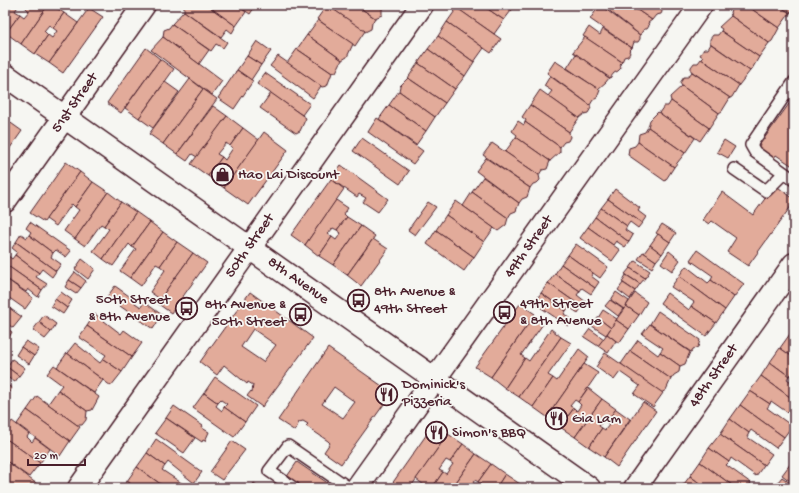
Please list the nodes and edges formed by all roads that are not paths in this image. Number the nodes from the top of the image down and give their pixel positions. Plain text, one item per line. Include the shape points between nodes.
1 (144, 5) edge
2 (422, 5) edge
3 (701, 5) edge
4 (5, 75) edge
5 (794, 82) edge
6 (65, 117) junction
7 (734, 169) dead end
8 (784, 173) junction
9 (794, 180) edge
10 (5, 201) edge
11 (250, 247) junction
12 (794, 264) edge
13 (435, 379) junction
14 (79, 488) edge
15 (294, 488) edge
16 (349, 488) edge
17 (357, 488) edge
18 (589, 488) edge
19 (635, 488) edge

1 - 6 street, 51st Street
2 - 11 street, 50th Street
3 - 13 street, 49th Street
4 - 6 street, 8th Avenue
5 - 8 lane via 751,145 755,152
6 - 10 street, 51st Street
6 - 11 street, 8th Avenue
7 - 8 lane via 766,191
8 - 9 lane
11 - 13 street, 8th Avenue
11 - 14 street, 50th Street
12 - 19 street, 48th Street
13 - 17 street, 49th Street
13 - 18 street, 8th Avenue
15 - 16 lane via 269,471 288,446

